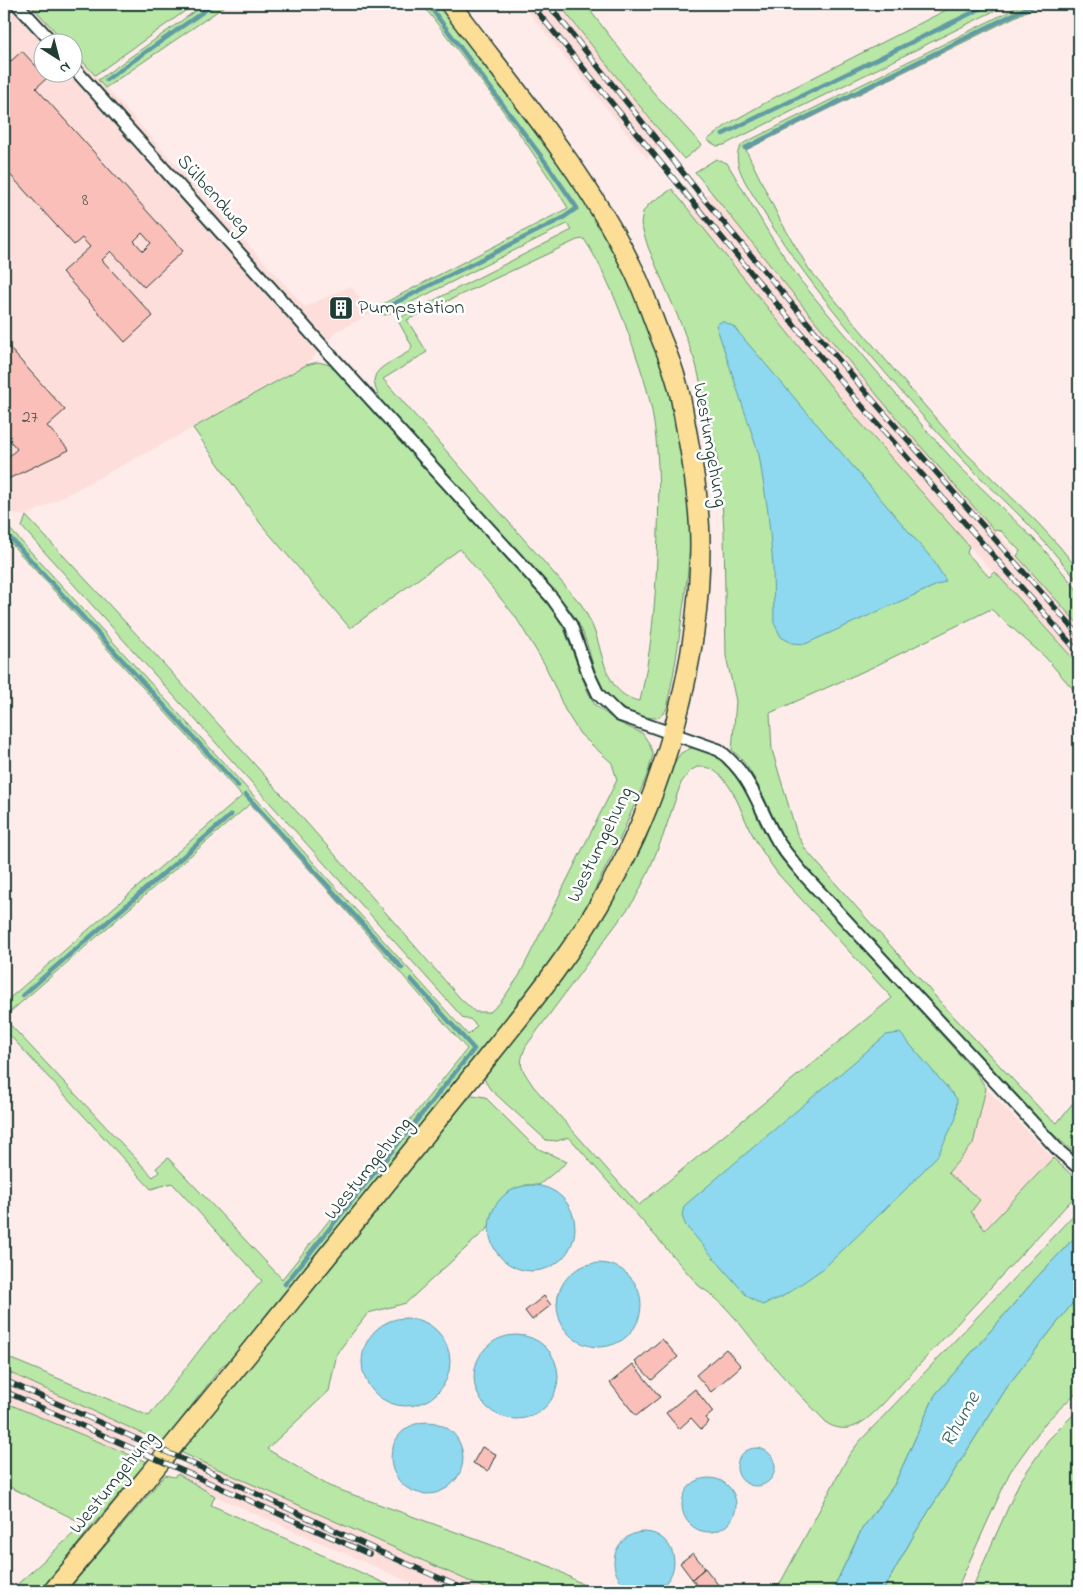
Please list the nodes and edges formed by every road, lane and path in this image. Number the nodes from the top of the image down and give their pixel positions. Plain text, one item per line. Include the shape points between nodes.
1 (17, 4) edge
2 (450, 4) edge
3 (43, 32) edge
4 (82, 77) edge
5 (673, 735) junction
6 (1079, 1168) edge
7 (53, 1591) edge

1 - 3 street
2 - 5 main road, Westumgehung via 592,196 633,268 679,389 699,502 700,547 689,659
4 - 5 street, Sülbendweg via 552,598 571,625 598,694 619,715
5 - 6 street, Sülbendweg via 719,750 732,760 756,795 779,843 806,877 1060,1152
5 - 7 main road, Westumgehung via 638,830 612,883 542,990

